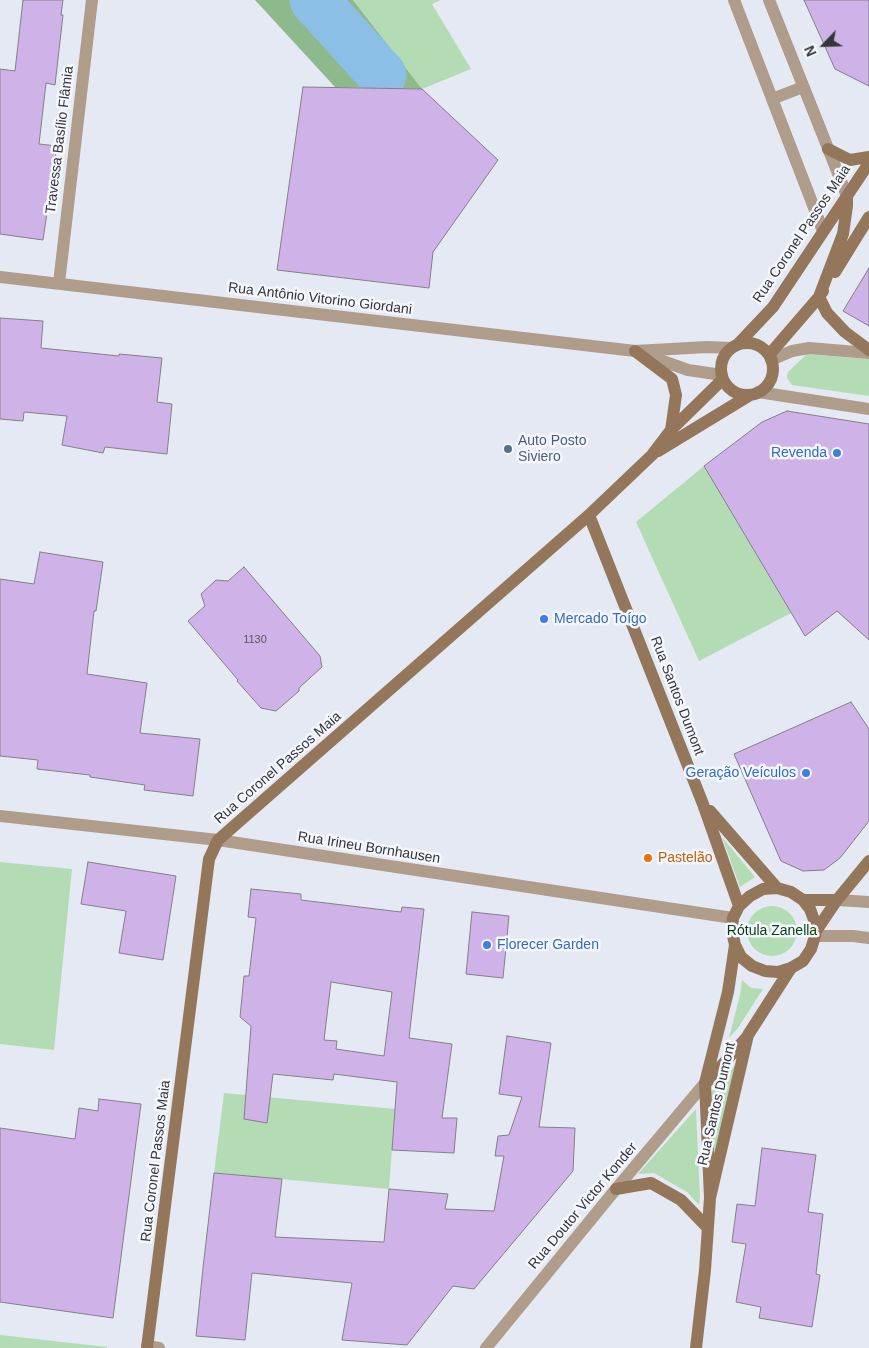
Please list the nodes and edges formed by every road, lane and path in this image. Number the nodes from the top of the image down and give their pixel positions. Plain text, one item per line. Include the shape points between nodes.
1 (92, 0) edge
2 (734, 0) edge
3 (769, 0) edge
4 (803, 87) junction
5 (772, 99) junction
6 (828, 149) junction
7 (869, 157) edge
8 (869, 163) edge
9 (847, 196) junction
10 (869, 217) edge
11 (823, 231) junction
12 (0, 277) edge
13 (59, 283) junction
14 (819, 298) junction
15 (735, 346) junction
16 (635, 351) junction
17 (869, 352) edge
18 (770, 357) junction
19 (722, 377) junction
20 (754, 394) junction
21 (869, 409) edge
22 (671, 430) junction
23 (652, 455) junction
24 (589, 515) junction
25 (703, 804) junction
26 (0, 816) edge
27 (218, 840) junction
28 (869, 861) edge
29 (777, 888) junction
30 (803, 900) junction
31 (837, 900) junction
32 (869, 902) edge
33 (740, 906) junction
34 (733, 918) junction
35 (815, 934) junction
36 (869, 938) edge
37 (734, 945) junction
38 (791, 968) junction
39 (748, 1035) junction
40 (705, 1083) junction
41 (616, 1189) junction
42 (710, 1198) junction
43 (708, 1228) junction
44 (151, 1347) edge
45 (486, 1348) edge
46 (696, 1348) edge

1 - 13 street, Travessa Basílio Flâmia
2 - 5 street
3 - 4 street
4 - 5 street
4 - 6 street
5 - 11 street
6 - 7 main road via 850,160
6 - 9 street
8 - 9 main road, Rua Coronel Passos Maia
9 - 11 main road, Rua Coronel Passos Maia
9 - 14 main road via 843,234
10 - 14 main road
11 - 15 main road, Rua Coronel Passos Maia via 773,307
12 - 13 street, Rua Antônio Vitorino Giordani
13 - 16 street, Rua Antônio Vitorino Giordani
14 - 17 main road via 827,313
14 - 18 main road
15 - 16 street, Rua Antônio Vitorino Giordani
15 - 18 main road via 755,344
15 - 19 main road via 724,356
16 - 19 street, Rua Antônio Vitorino Giordani via 688,370
16 - 22 main road via 672,379 676,395
17 - 18 street via 809,348
18 - 20 main road via 771,379 766,387
19 - 20 main road via 734,391
19 - 22 main road, Rua Coronel Passos Maia
20 - 21 street
20 - 23 main road, Rua Coronel Passos Maia
22 - 23 main road, Rua Coronel Passos Maia
23 - 24 main road, Rua Coronel Passos Maia
24 - 25 main road, Rua Santos Dumont
24 - 27 main road, Rua Coronel Passos Maia
25 - 29 main road
25 - 33 main road, Rua Santos Dumont
26 - 27 street, Rua Irineu Bornhausen
27 - 34 street, Rua Irineu Bornhausen
27 - 44 main road, Rua Coronel Passos Maia via 209,859
28 - 31 main road
29 - 30 main road
29 - 33 main road via 763,889
30 - 31 main road
30 - 35 main road via 814,920
31 - 32 street
31 - 35 main road
33 - 34 main road
34 - 37 main road
35 - 36 street
35 - 38 main road via 811,949
37 - 38 main road via 752,966 778,972
37 - 40 main road, Rua Santos Dumont via 728,992
38 - 39 main road, Rua Santos Dumont
39 - 40 main road
39 - 42 main road, Rua Santos Dumont
40 - 41 street, Rua Doutor Victor Konder
40 - 42 main road, Rua Santos Dumont
41 - 43 main road via 652,1183 681,1200
41 - 45 street, Rua Doutor Victor Konder
42 - 43 main road, Rua Santos Dumont
43 - 46 main road, Rua Santos Dumont

